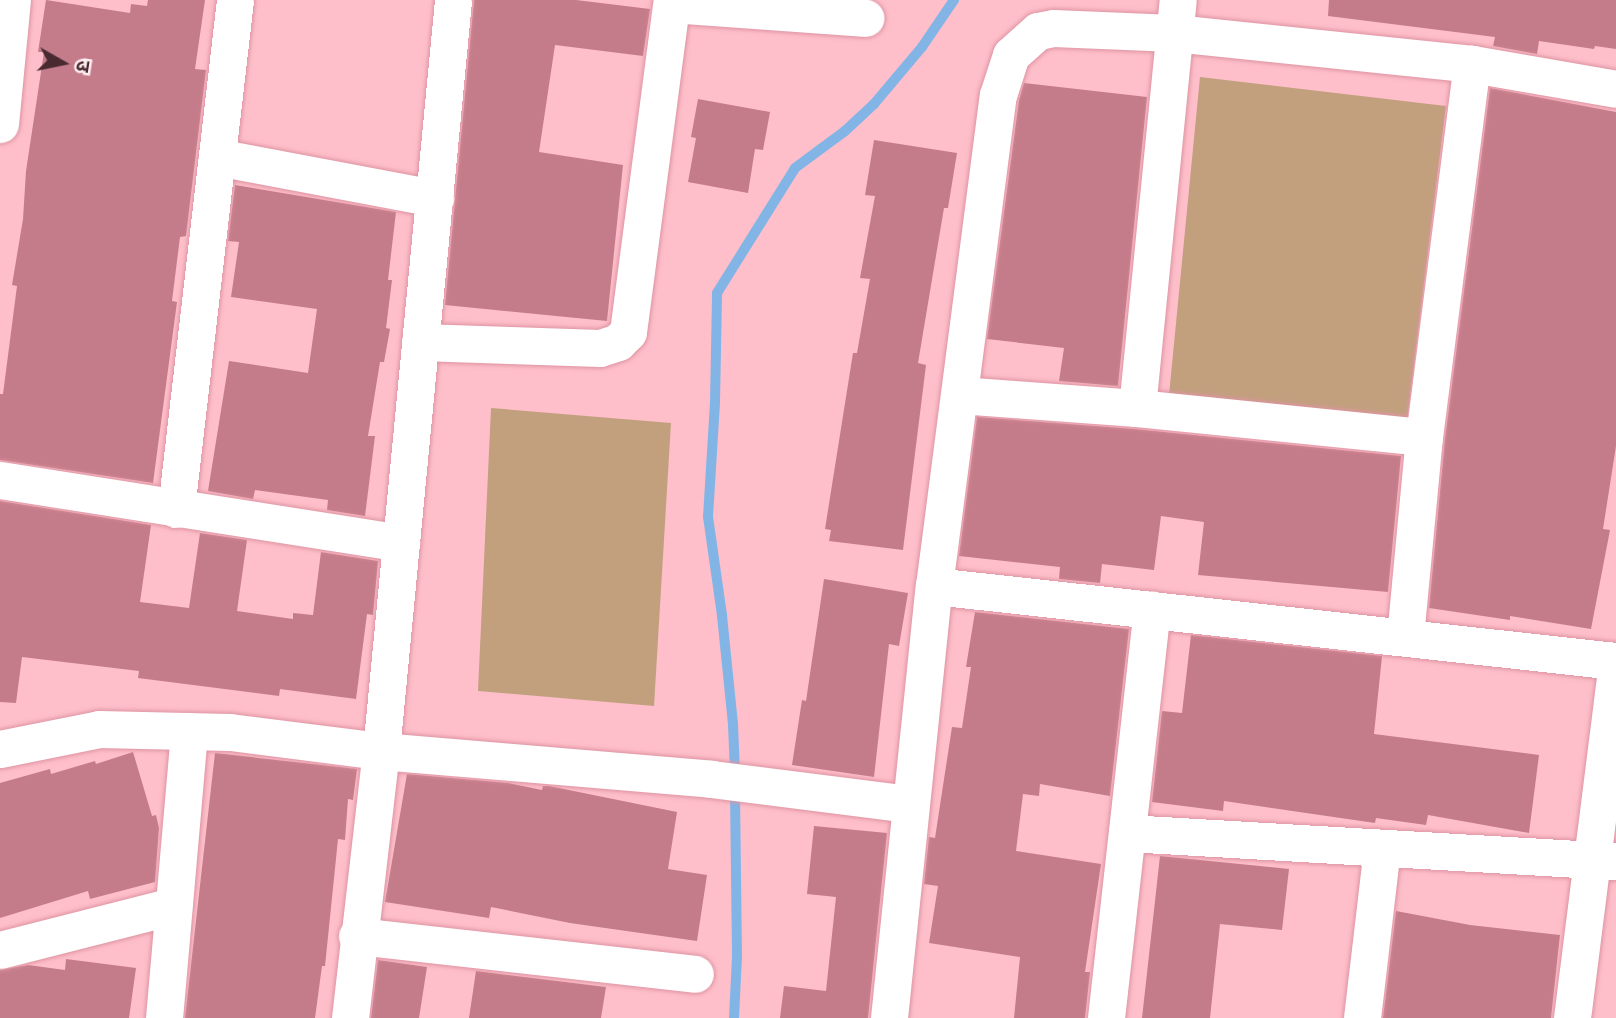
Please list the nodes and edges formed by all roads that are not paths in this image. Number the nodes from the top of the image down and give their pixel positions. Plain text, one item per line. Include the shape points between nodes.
1 (12, 0) edge
2 (235, 0) edge
3 (453, 0) edge
4 (672, 2) edge
5 (1176, 16) edge
6 (865, 18) dead end
7 (1472, 64) junction
8 (1616, 89) edge
9 (0, 124) edge
10 (217, 157) junction
11 (435, 198) junction
12 (420, 342) junction
13 (959, 395) junction
14 (1137, 408) junction
15 (1424, 437) junction
16 (0, 480) edge
17 (176, 509) junction
18 (401, 543) junction
19 (934, 586) junction
20 (1152, 610) junction
21 (1405, 637) junction
22 (1616, 661) edge
23 (1616, 670) edge
24 (189, 731) junction
25 (0, 749) edge
26 (381, 751) junction
27 (909, 804) junction
28 (1127, 833) junction
29 (1382, 848) junction
30 (1604, 860) edge
31 (173, 906) junction
32 (357, 936) junction
33 (0, 950) edge
34 (695, 974) dead end
35 (164, 1018) edge
36 (350, 1018) edge
37 (889, 1018) edge
38 (1106, 1018) edge
39 (1362, 1018) edge
40 (1572, 1018) edge

1 - 9 street
2 - 10 street
3 - 11 street
4 - 6 street
4 - 12 street via 628,332 618,342 600,348
5 - 7 street
5 - 13 street via 1038,31 1011,55 998,95
5 - 14 street
7 - 8 street
7 - 15 street
10 - 11 street
10 - 17 street
11 - 12 street
12 - 18 street
13 - 14 street
13 - 19 street
14 - 15 street
15 - 21 street
16 - 17 street
17 - 18 street
18 - 26 street
19 - 20 street
19 - 27 street
20 - 21 street
20 - 28 street
21 - 22 street
23 - 30 street
24 - 25 street via 99,729
24 - 26 street
24 - 31 street
26 - 27 street via 711,779
26 - 32 street
27 - 37 street
28 - 29 street
28 - 38 street
29 - 30 street
29 - 39 street
30 - 40 street
31 - 33 street
31 - 35 street
32 - 34 street
32 - 36 street

